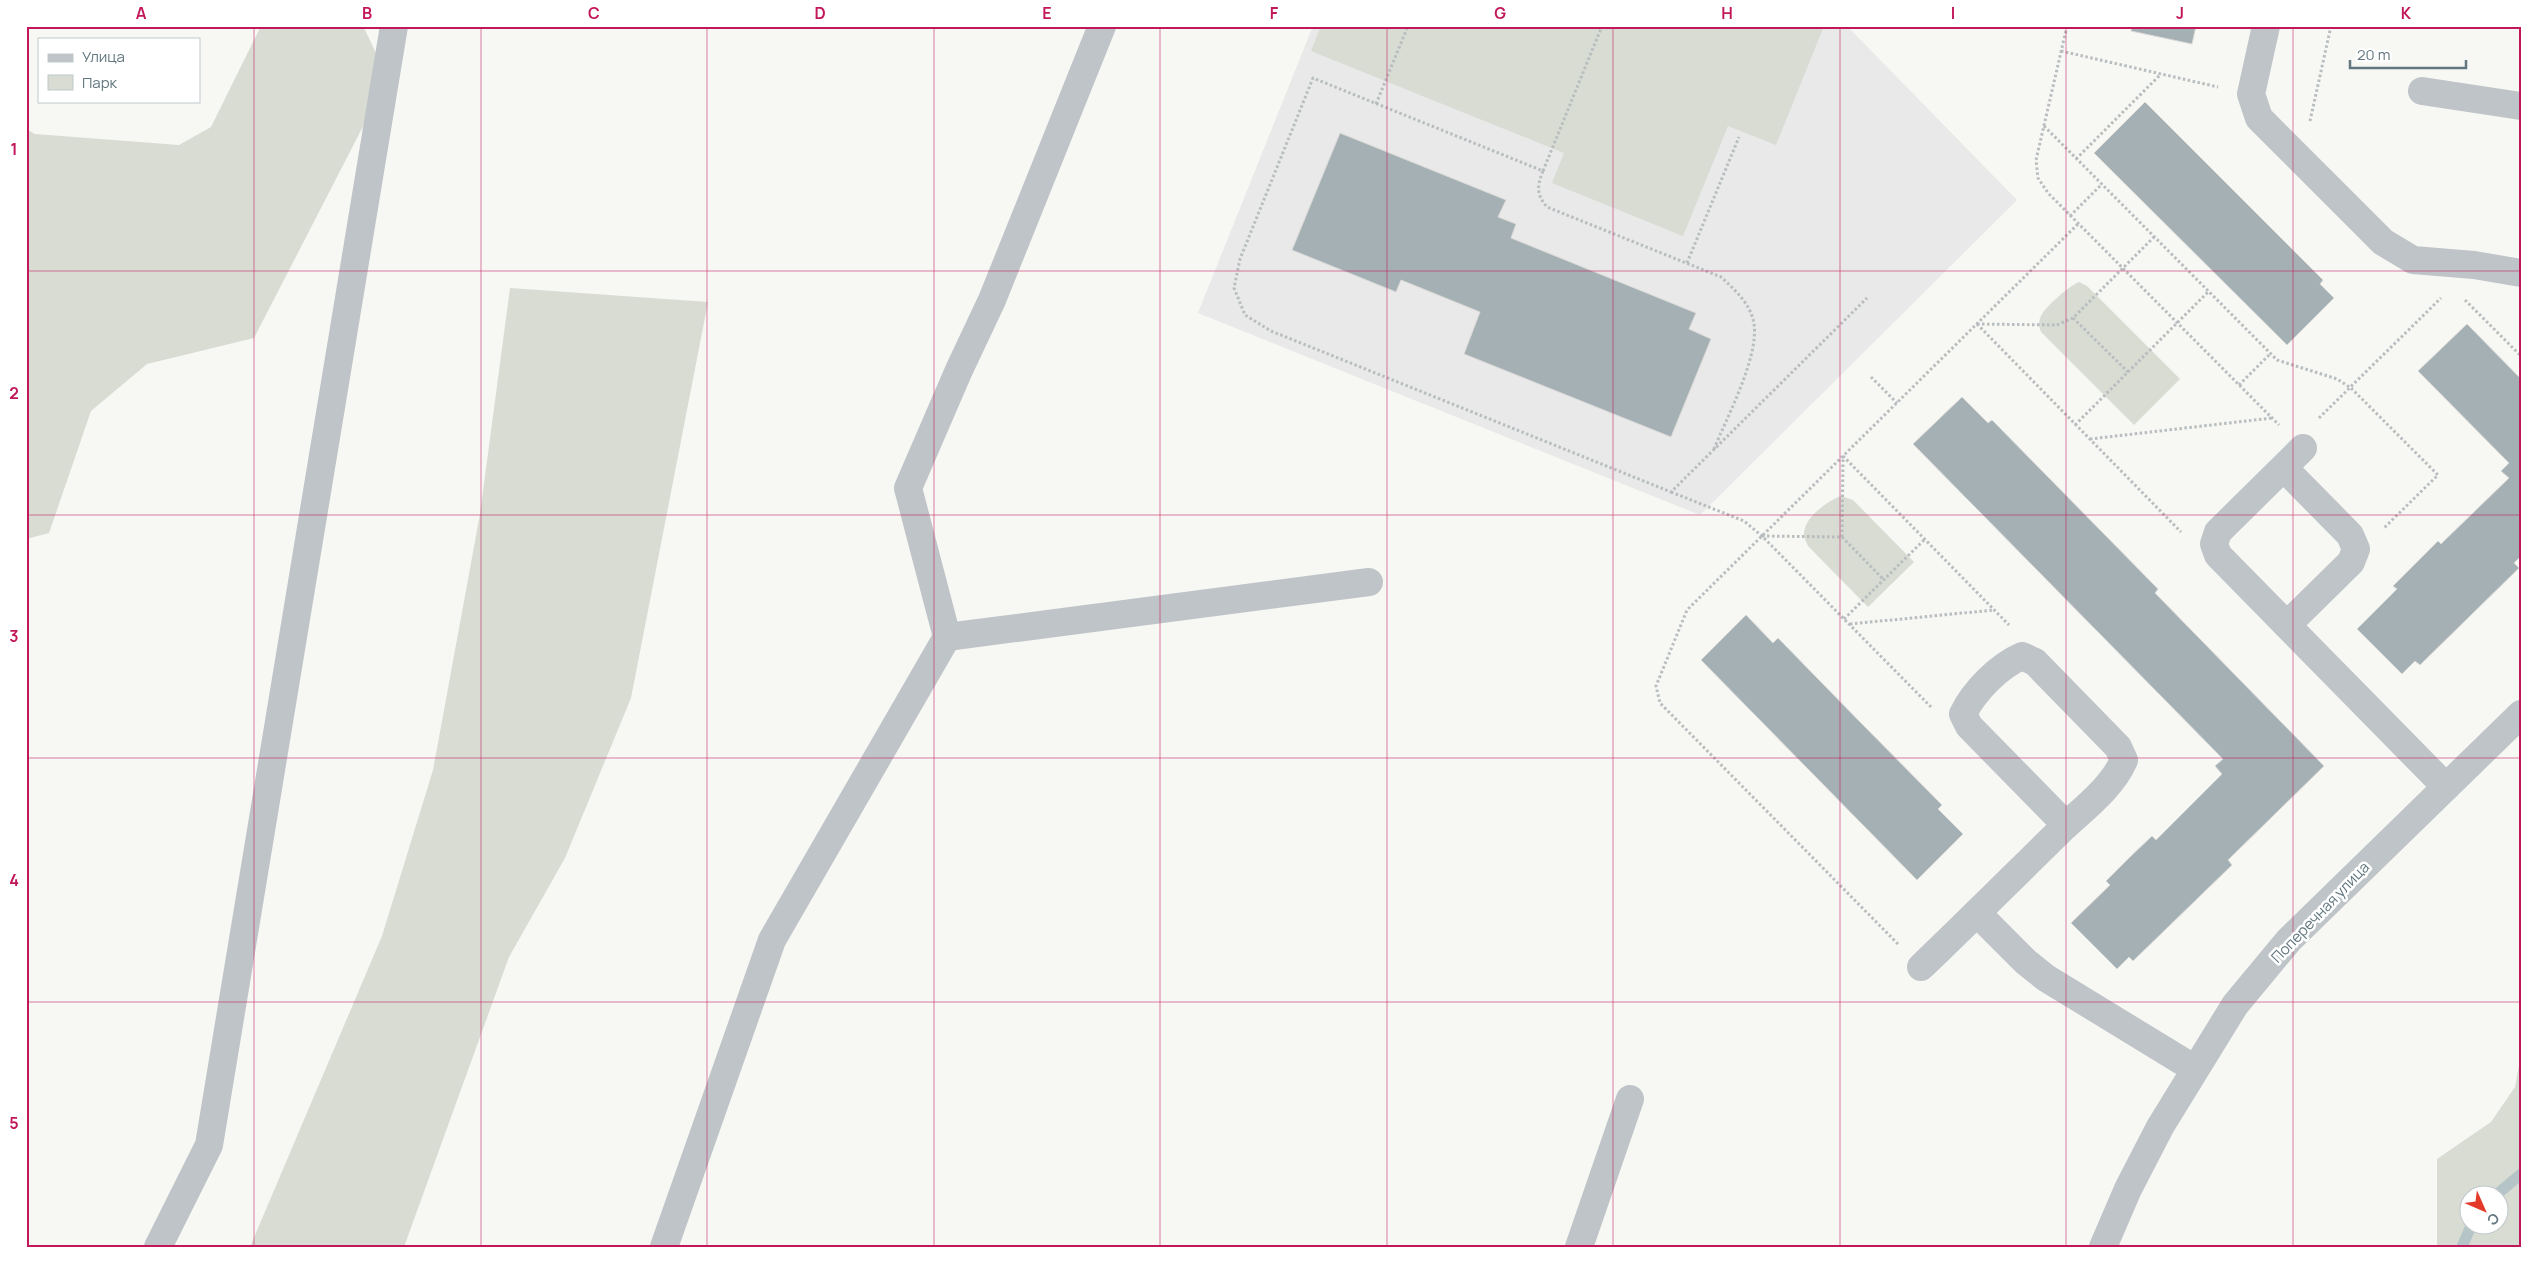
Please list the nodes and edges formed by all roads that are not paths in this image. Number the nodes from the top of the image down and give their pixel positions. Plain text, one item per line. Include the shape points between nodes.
1 (394, 26) edge
2 (1102, 26) edge
3 (2266, 26) edge
4 (2422, 91) dead end
5 (2521, 106) edge
6 (2521, 273) edge
7 (2299, 445) road end
8 (2284, 468) junction
9 (1369, 582) dead end
10 (2286, 625) junction
11 (947, 637) junction
12 (2521, 714) edge
13 (2446, 787) junction
14 (2066, 825) junction
15 (1977, 912) junction
16 (1921, 967) road end
17 (2195, 1069) junction
18 (1630, 1099) dead end
19 (158, 1247) edge
20 (664, 1247) edge
21 (1579, 1247) edge
22 (2103, 1247) edge

1 - 19 street via 209,1145
2 - 11 street via 992,300 908,488
3 - 6 street via 2251,94 2259,118 2383,242 2413,260
4 - 5 street
7 - 8 street
8 - 10 street via 2350,535 2356,549 2350,562
8 - 10 street via 2218,532 2214,544 2218,554
9 - 11 street
10 - 13 street
11 - 20 street via 772,940
12 - 13 street, Поперечная улица
13 - 17 street, Поперечная улица via 2289,940 2235,1006
14 - 14 street via 2119,774 2124,760 2112,740 2035,662 2022,656 2009,662 1969,702 1963,714 1969,726
14 - 15 street
15 - 16 street
15 - 17 street via 2046,978
17 - 22 street, Поперечная улица via 2160,1127
18 - 21 street

